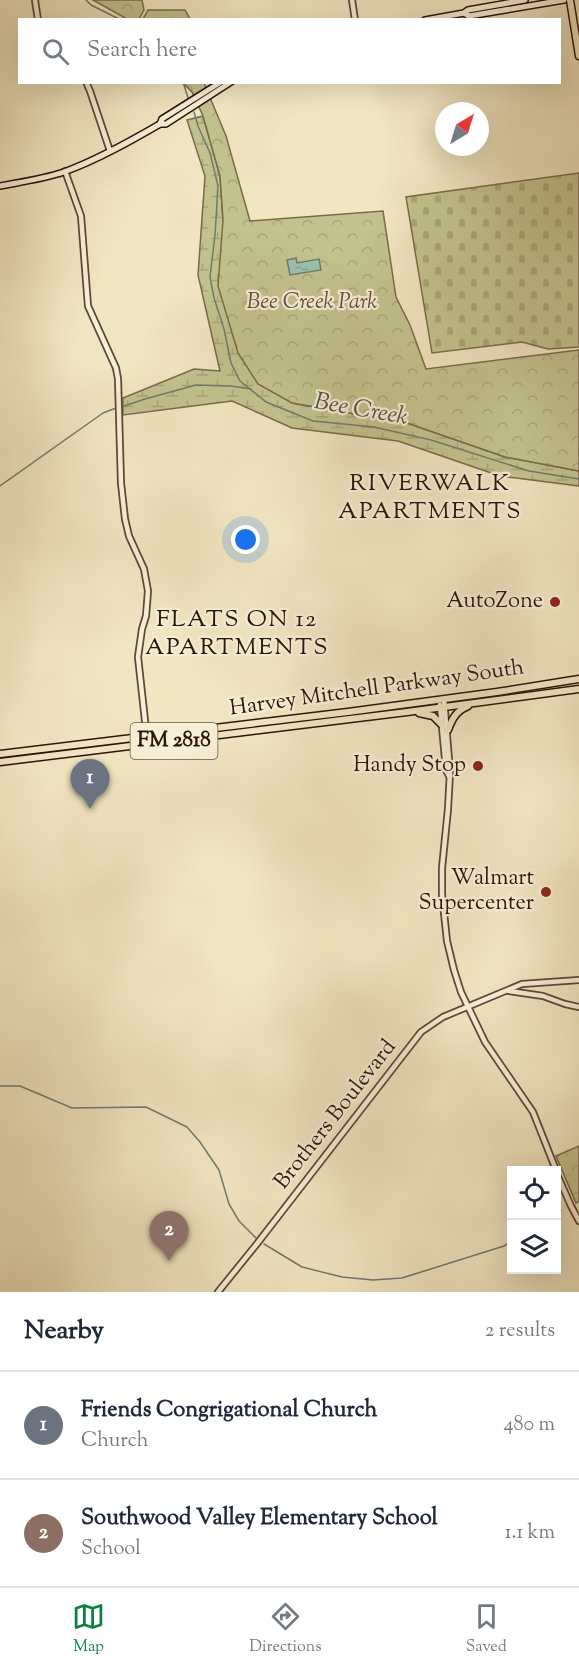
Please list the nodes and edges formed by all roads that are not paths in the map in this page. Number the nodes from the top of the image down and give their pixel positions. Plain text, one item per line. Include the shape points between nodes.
1 (35, 0) edge
2 (352, 0) edge
3 (525, 0) edge
4 (564, 0) edge
5 (570, 0) edge
6 (464, 14) junction
7 (38, 18) edge
8 (355, 18) edge
9 (438, 18) edge
10 (579, 56) edge
11 (87, 84) edge
12 (218, 84) edge
13 (228, 84) edge
14 (160, 124) junction
15 (110, 151) junction
16 (65, 171) junction
17 (0, 186) edge
18 (579, 679) edge
19 (579, 689) edge
20 (442, 703) junction
21 (474, 703) junction
22 (407, 712) junction
23 (442, 725) junction
24 (448, 730) junction
25 (147, 737) junction
26 (148, 745) junction
27 (0, 754) edge
28 (0, 762) edge
29 (449, 777) junction
30 (579, 980) edge
31 (507, 991) junction
32 (467, 1007) junction
33 (579, 1007) edge
34 (554, 1166) edge
35 (561, 1184) edge
36 (579, 1221) edge
37 (218, 1292) edge

1 - 7 street
2 - 8 street
3 - 6 main road via 468,10
4 - 6 main road
5 - 10 main road
6 - 9 main road
11 - 15 street
12 - 14 main road
13 - 14 main road via 166,124
14 - 15 main road
15 - 16 main road
16 - 17 main road
16 - 25 street via 81,216 88,306 116,368 125,519 147,579 148,602 138,657
18 - 20 main road, Harvey Mitchell Parkway South / FM 2818
19 - 21 main road, Harvey Mitchell Parkway South / FM 2818
20 - 21 main road, Harvey Mitchell Parkway South / FM 2818
20 - 22 main road, Harvey Mitchell Parkway South / FM 2818
20 - 23 street
20 - 24 street
20 - 25 main road, Harvey Mitchell Parkway South / FM 2818
21 - 24 main road via 459,710
22 - 23 main road via 429,715
22 - 26 main road, Harvey Mitchell Parkway South / FM 2818
23 - 29 street
24 - 29 street
25 - 26 street
25 - 27 main road, Harvey Mitchell Parkway South / FM 2818
26 - 28 main road, Harvey Mitchell Parkway South / FM 2818
29 - 32 street via 443,908 454,970
30 - 31 street, Brothers Boulevard via 522,984
31 - 32 street, Brothers Boulevard
31 - 33 street, Brothers Boulevard
32 - 34 street via 484,1042 533,1112
32 - 37 street, Brothers Boulevard via 421,1032
35 - 36 street

